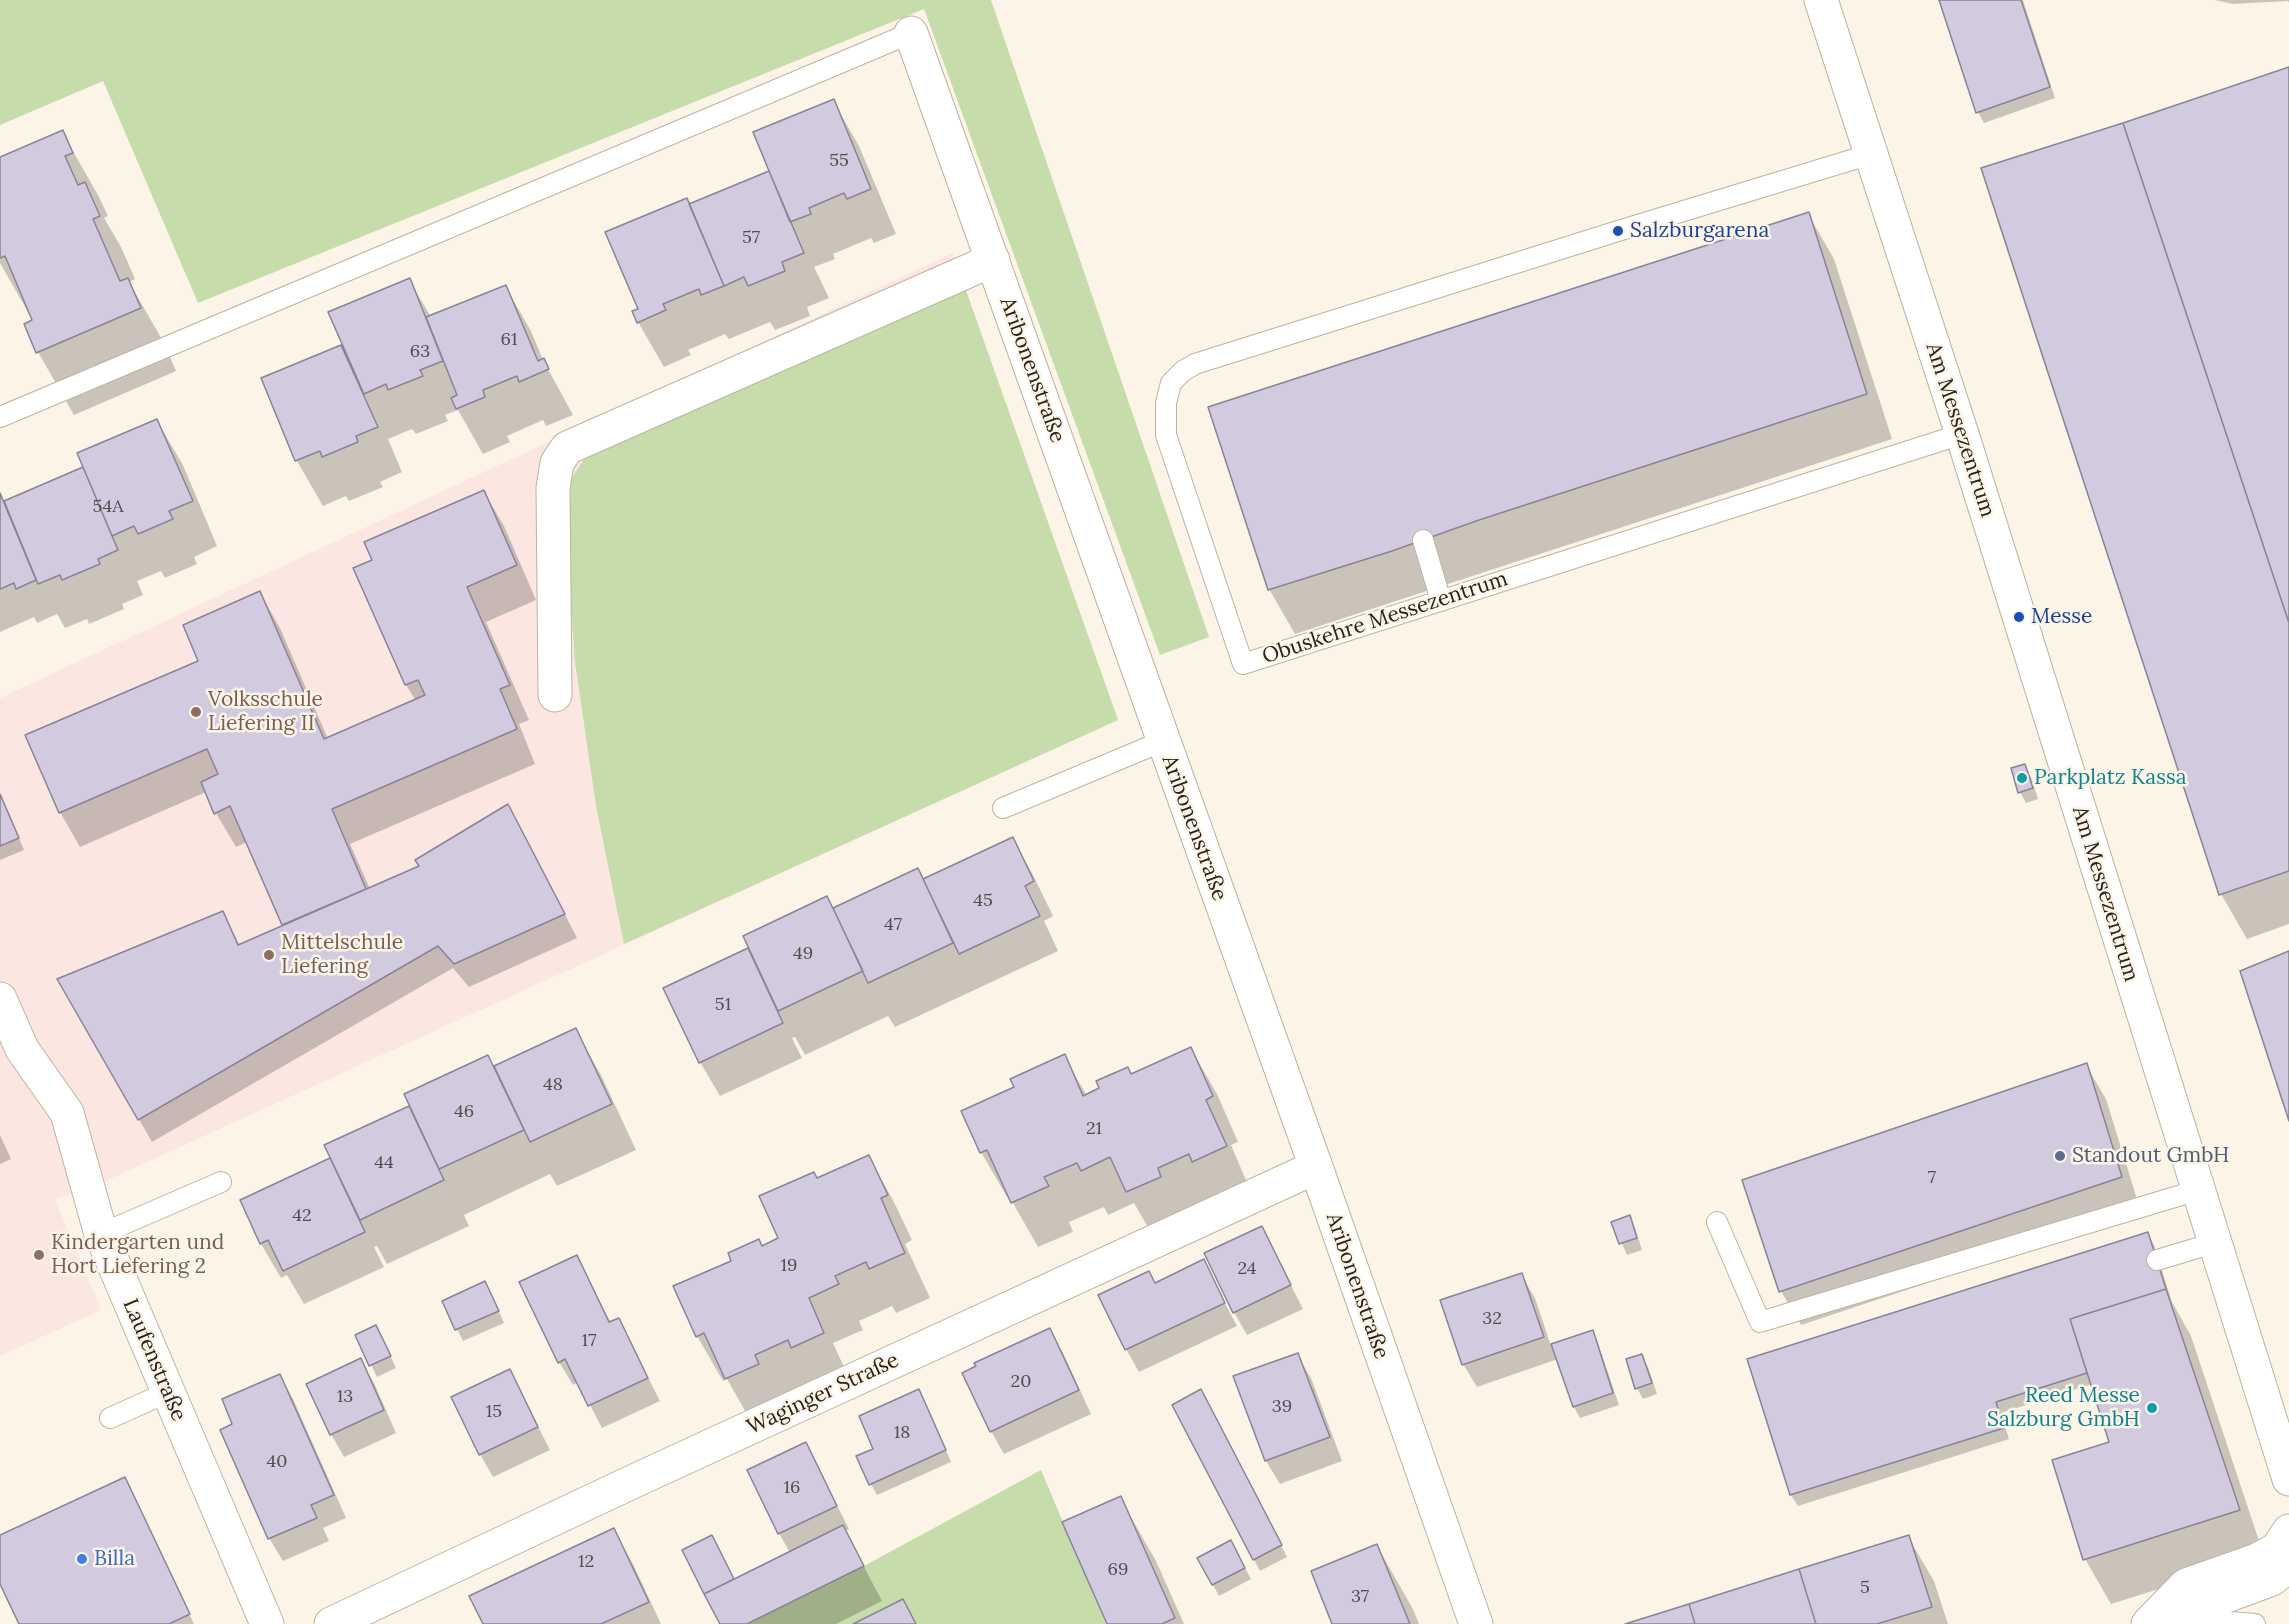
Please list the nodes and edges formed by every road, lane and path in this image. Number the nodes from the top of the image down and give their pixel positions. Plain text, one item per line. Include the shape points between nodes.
1 (1821, 0) edge
2 (911, 33) joint
3 (1871, 154) junction
4 (993, 260) junction
5 (0, 417) edge
6 (1962, 434) junction
7 (1422, 540) dead end
8 (1441, 601) junction
9 (555, 695) dead end
10 (1163, 741) junction
11 (1003, 808) dead end
12 (0, 999) edge
13 (1316, 1167) junction
14 (221, 1182) dead end
15 (2198, 1190) junction
16 (1717, 1222) dead end
17 (101, 1234) junction
18 (2214, 1243) junction
19 (2157, 1260) dead end
20 (168, 1392) junction
21 (110, 1418) dead end
22 (2289, 1479) edge
23 (2289, 1531) edge
24 (2288, 1565) edge
25 (267, 1624) edge
26 (331, 1624) edge
27 (1476, 1624) edge
28 (2148, 1624) edge
29 (2153, 1624) edge
30 (2179, 1624) edge
31 (2255, 1624) edge

1 - 3 street, Am Messezentrum
2 - 4 street, Aribonenstraße
2 - 5 lane
3 - 6 street, Am Messezentrum
3 - 8 lane, Obuskehre Messezentrum via 1195,364 1171,383 1166,403 1166,435 1243,664
4 - 9 street via 567,448 557,463 553,488
4 - 10 street, Aribonenstraße
6 - 8 lane, Obuskehre Messezentrum
6 - 15 street, Am Messezentrum
7 - 8 lane
10 - 11 lane
10 - 13 street, Aribonenstraße
12 - 17 street, Laufenstraße via 22,1049 68,1113
13 - 26 street, Waginger Straße
13 - 27 street, Aribonenstraße
14 - 17 lane
15 - 16 lane via 1760,1322
15 - 18 street, Am Messezentrum
17 - 20 street, Laufenstraße
18 - 19 lane
18 - 22 street, Am Messezentrum
20 - 21 lane
20 - 25 street, Laufenstraße
23 - 28 street via 2277,1549 2257,1560 2186,1585
24 - 29 street via 2272,1580
30 - 31 lane

